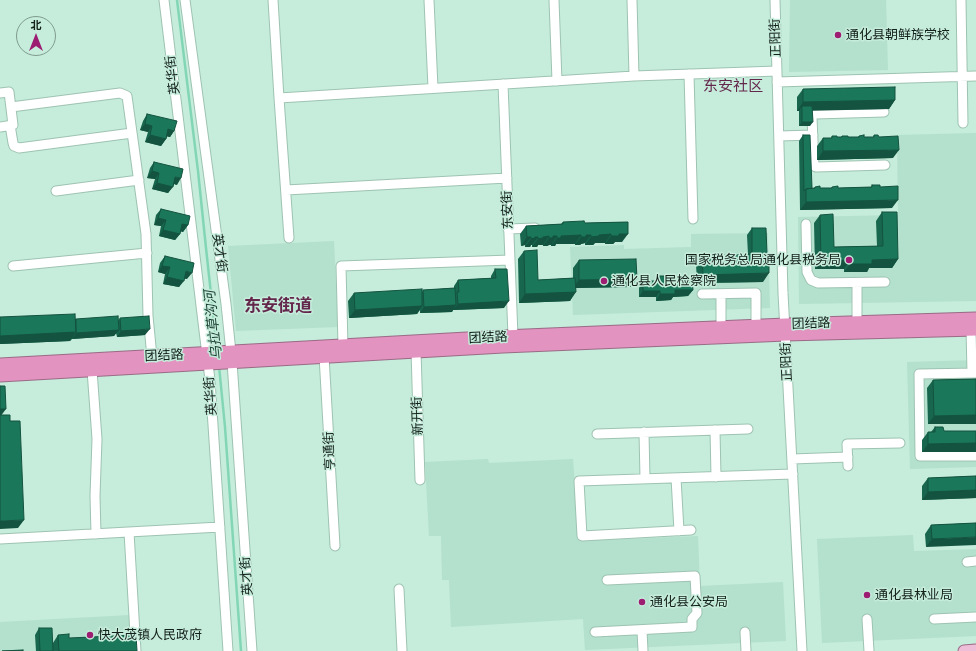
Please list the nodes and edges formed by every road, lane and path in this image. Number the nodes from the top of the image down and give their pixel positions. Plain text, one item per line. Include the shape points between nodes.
1 (164, 0) edge
2 (186, 0) edge
3 (273, 0) edge
4 (429, 0) edge
5 (554, 0) edge
6 (632, 0) edge
7 (775, 0) edge
8 (961, 0) edge
9 (777, 71) junction
10 (689, 74) junction
11 (634, 76) junction
12 (962, 76) junction
13 (976, 76) edge
14 (557, 81) junction
15 (777, 82) junction
16 (503, 84) junction
17 (433, 88) junction
18 (0, 93) edge
19 (279, 98) junction
20 (11, 107) junction
21 (884, 112) dead end
22 (963, 123) dead end
23 (10, 125) junction
24 (0, 127) edge
25 (132, 133) junction
26 (813, 135) junction
27 (779, 136) junction
28 (885, 165) dead end
29 (506, 178) junction
30 (139, 180) junction
31 (286, 190) junction
32 (56, 191) dead end
33 (693, 219) dead end
34 (806, 224) dead end
35 (546, 228) edge
36 (508, 229) junction
37 (289, 238) dead end
38 (147, 253) junction
39 (510, 260) junction
40 (14, 266) dead end
41 (885, 282) dead end
42 (857, 283) junction
43 (702, 294) dead end
44 (720, 294) junction
45 (857, 322) junction
46 (756, 326) junction
47 (974, 326) edge
48 (721, 327) junction
49 (785, 329) junction
50 (513, 336) junction
51 (343, 346) junction
52 (416, 351) junction
53 (324, 356) junction
54 (152, 357) junction
55 (232, 357) junction
56 (207, 358) junction
57 (0, 366) edge
58 (92, 370) junction
59 (974, 373) edge
60 (0, 375) edge
61 (748, 428) dead end
62 (714, 430) junction
63 (644, 432) junction
64 (597, 434) dead end
65 (900, 443) dead end
66 (976, 456) edge
67 (848, 457) junction
68 (792, 459) junction
69 (848, 466) dead end
70 (793, 474) junction
71 (716, 476) junction
72 (676, 478) junction
73 (646, 479) junction
74 (420, 480) dead end
75 (220, 526) junction
76 (691, 530) dead end
77 (679, 531) junction
78 (129, 532) junction
79 (96, 534) junction
80 (0, 539) edge
81 (335, 546) dead end
82 (607, 580) dead end
83 (398, 589) dead end
84 (976, 617) edge
85 (867, 619) dead end
86 (934, 619) dead end
87 (642, 630) junction
88 (595, 632) dead end
89 (745, 632) dead end
90 (976, 650) edge
91 (136, 651) edge
92 (228, 651) edge
93 (252, 651) edge
94 (402, 651) edge
95 (643, 651) edge
96 (746, 651) edge
97 (802, 651) edge
98 (869, 651) edge
99 (964, 651) edge

1 - 56 street, 英华街
2 - 55 street, 英才街
3 - 19 street
4 - 17 street
5 - 14 street
6 - 11 street
7 - 9 street, 正阳街
8 - 12 street
9 - 10 street
9 - 15 street, 正阳街
10 - 11 street
10 - 33 street
11 - 14 street
12 - 13 street
12 - 15 street
12 - 22 street
14 - 16 street
15 - 27 street, 正阳街
16 - 17 street
16 - 29 street, 东安街
17 - 19 street
18 - 20 street via 9,92
19 - 31 street
20 - 23 street via 13,125
20 - 25 street via 120,92 127,96
21 - 26 street via 815,114 812,117
23 - 24 street
23 - 25 street via 14,146 19,148
25 - 30 street
26 - 27 street
26 - 28 street via 816,167
27 - 49 street, 正阳街
29 - 31 street
29 - 36 street, 东安街
30 - 32 street
30 - 38 street
31 - 37 street
34 - 42 street via 807,272 811,280 818,284
35 - 36 street
36 - 39 street, 东安街
38 - 40 street
38 - 54 street via 148,316
39 - 50 street, 东安街
39 - 51 street via 341,266
41 - 42 street
42 - 45 street
43 - 44 street
44 - 46 street via 756,293
44 - 48 street
45 - 47 highway, 团结路
45 - 49 highway, 团结路
46 - 48 highway, 团结路
46 - 49 highway, 团结路
47 - 49 highway, 团结路
47 - 59 street
48 - 50 highway, 团结路
49 - 52 highway, 团结路
49 - 68 street, 正阳街
50 - 51 highway, 团结路
51 - 55 highway, 团结路
52 - 53 highway, 团结路
52 - 74 street, 新开街
53 - 55 highway, 团结路
53 - 81 street, 亨通街
54 - 56 highway, 团结路
54 - 57 highway, 团结路
55 - 56 highway, 团结路
55 - 93 street, 英才街
56 - 58 highway, 团结路
56 - 75 street, 英华街
58 - 60 highway, 团结路
58 - 79 street via 97,439 94,496
59 - 66 street via 919,374 920,456
61 - 62 street
62 - 63 street
62 - 71 street
63 - 64 street
63 - 73 street
65 - 67 street via 847,444
67 - 68 street
67 - 69 street
68 - 70 street, 正阳街
70 - 71 street
70 - 97 street, 正阳街
71 - 72 street
72 - 73 street
72 - 77 street
73 - 77 street via 579,482 582,536
75 - 78 street
75 - 92 street, 英华街
76 - 77 street
78 - 79 street
78 - 91 street
79 - 80 street
82 - 87 street via 695,576 697,613 692,619 692,628
83 - 94 street
84 - 86 street
85 - 98 street
87 - 88 street
87 - 95 street
89 - 96 street
90 - 99 main road

